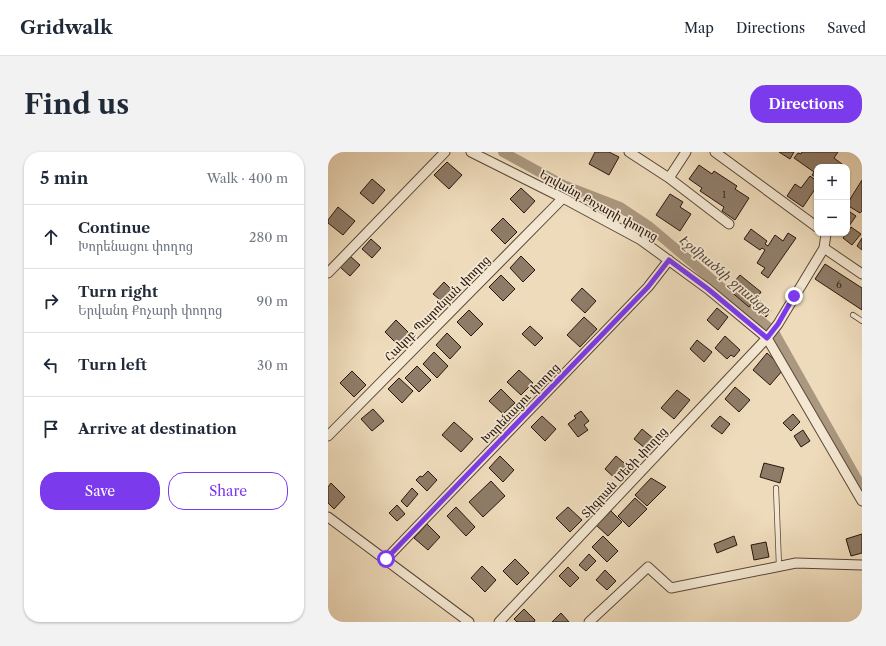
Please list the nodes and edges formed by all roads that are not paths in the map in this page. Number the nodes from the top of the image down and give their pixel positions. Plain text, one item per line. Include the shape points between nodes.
1 (444, 152) edge
2 (471, 152) edge
3 (630, 152) edge
4 (686, 152) edge
5 (715, 152) edge
6 (669, 178) junction
7 (563, 198) junction
8 (729, 224) dead end
9 (814, 225) edge
10 (826, 236) edge
11 (824, 248) junction
12 (669, 260) junction
13 (328, 273) edge
14 (862, 274) edge
15 (853, 315) dead end
16 (862, 321) edge
17 (767, 338) junction
18 (328, 436) edge
19 (776, 488) dead end
20 (862, 501) edge
21 (328, 517) edge
22 (386, 559) junction
23 (862, 565) edge
24 (779, 566) junction
25 (469, 622) edge
26 (500, 622) edge
27 (589, 622) edge

1 - 13 street
2 - 7 street, Երվանդ Քոչարի փողոց
3 - 6 street
4 - 6 street
5 - 9 street
6 - 8 street
7 - 12 street, Երվանդ Քոչարի փողոց via 641,240
7 - 18 street, Հակոբ Պարոնյան փողոց
10 - 11 street
11 - 14 street
11 - 17 street, Տիգրան Մեծի փողոց
12 - 17 street, Երվանդ Քոչարի փողոց
12 - 22 street, Խորենացու փողոց via 648,287
15 - 16 lane
17 - 20 street, Երվանդ Քոչարի փողոց
17 - 26 street, Տիգրան Մեծի փողոց
19 - 24 lane
21 - 22 street
22 - 25 street
23 - 24 street via 796,563
24 - 27 street via 671,588 648,567

